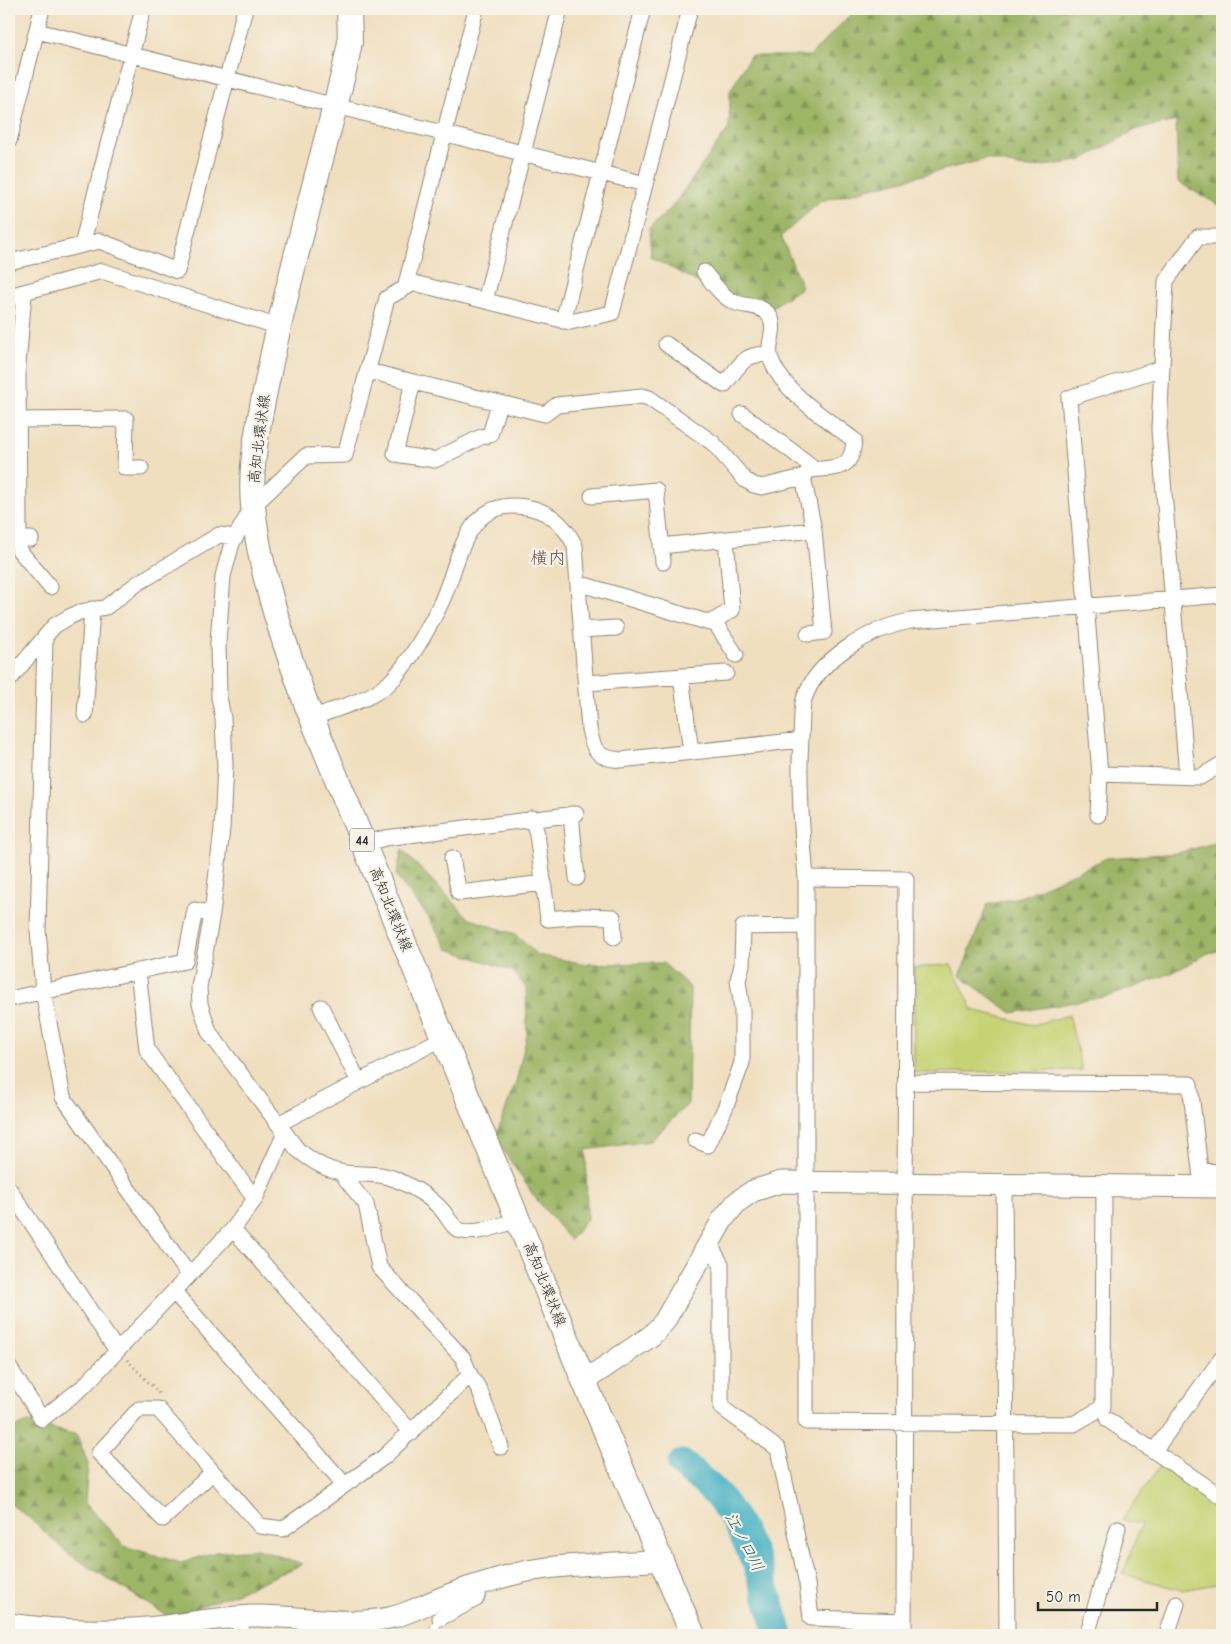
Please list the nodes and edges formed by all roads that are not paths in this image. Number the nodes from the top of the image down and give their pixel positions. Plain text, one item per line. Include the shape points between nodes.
1 (42, 9) edge
2 (143, 9) edge
3 (245, 9) edge
4 (349, 9) edge
5 (476, 9) edge
6 (560, 9) edge
7 (643, 9) edge
8 (690, 9) edge
9 (37, 31) junction
10 (131, 55) junction
11 (227, 79) junction
12 (14, 97) edge
13 (335, 107) junction
14 (444, 134) junction
15 (9, 141) edge
16 (523, 154) junction
17 (601, 173) junction
18 (644, 184) junction
19 (1222, 237) edge
20 (82, 245) junction
21 (9, 262) edge
22 (704, 272) dead end
23 (405, 288) junction
24 (24, 293) junction
25 (9, 296) edge
26 (485, 301) junction
27 (564, 321) junction
28 (278, 327) junction
29 (666, 344) dead end
30 (770, 355) junction
31 (1162, 368) junction
32 (368, 370) junction
33 (413, 382) junction
34 (499, 403) junction
35 (742, 414) dead end
36 (18, 420) junction
37 (141, 468) dead end
38 (806, 473) junction
39 (592, 496) dead end
40 (253, 506) junction
41 (814, 530) junction
42 (236, 537) junction
43 (726, 540) junction
44 (661, 546) junction
45 (663, 562) dead end
46 (578, 582) junction
47 (50, 587) dead end
48 (1222, 596) edge
49 (1172, 600) junction
50 (1086, 606) junction
51 (92, 609) junction
52 (714, 621) junction
53 (616, 628) dead end
54 (582, 630) junction
55 (808, 634) dead end
56 (45, 638) junction
57 (736, 655) dead end
58 (726, 672) dead end
59 (681, 676) junction
60 (9, 680) edge
61 (586, 683) junction
62 (85, 715) dead end
63 (312, 718) junction
64 (801, 740) junction
65 (691, 752) junction
66 (1222, 764) edge
67 (1100, 774) junction
68 (1187, 776) junction
69 (1098, 815) dead end
70 (532, 818) junction
71 (364, 844) junction
72 (452, 858) dead end
73 (578, 878) dead end
74 (806, 878) junction
75 (544, 883) junction
76 (212, 914) junction
77 (806, 926) junction
78 (614, 937) dead end
79 (138, 971) junction
80 (43, 991) junction
81 (9, 998) edge
82 (321, 1007) dead end
83 (443, 1038) junction
84 (359, 1082) junction
85 (906, 1082) junction
86 (282, 1129) junction
87 (695, 1140) dead end
88 (340, 1172) junction
89 (1222, 1172) edge
90 (805, 1182) junction
91 (1208, 1182) edge
92 (906, 1184) junction
93 (1004, 1184) junction
94 (1104, 1186) junction
95 (9, 1189) edge
96 (255, 1199) junction
97 (518, 1220) junction
98 (233, 1229) junction
99 (709, 1243) junction
100 (189, 1275) junction
101 (174, 1292) junction
102 (117, 1351) junction
103 (1222, 1358) edge
104 (9, 1367) edge
105 (470, 1375) junction
106 (584, 1381) junction
107 (1108, 1420) dead end
108 (904, 1423) junction
109 (1006, 1423) junction
110 (412, 1432) junction
111 (500, 1447) dead end
112 (1154, 1451) junction
113 (213, 1472) junction
114 (346, 1485) junction
115 (1222, 1497) edge
116 (1118, 1528) dead end
117 (661, 1560) junction
118 (481, 1584) junction
119 (1177, 1604) dead end
120 (440, 1618) joint
121 (9, 1624) edge
122 (241, 1626) edge
123 (904, 1628) edge
124 (32, 1632) edge
125 (434, 1635) edge
126 (693, 1635) edge
127 (1007, 1635) edge
128 (1087, 1635) edge
129 (1167, 1635) edge

1 - 9 street
2 - 10 street
3 - 11 street
4 - 13 main road, 高知北環状線 / 44 via 350,42
5 - 14 street
6 - 16 street
7 - 17 street
8 - 18 street
9 - 10 street
9 - 12 street
10 - 11 street
10 - 20 street
11 - 13 street
11 - 20 street via 177,271 100,241
12 - 15 street
13 - 14 street
13 - 28 main road, 高知北環状線 / 44
14 - 16 street
14 - 23 street
16 - 17 street
16 - 26 street
17 - 18 street
17 - 27 street
18 - 27 street via 612,313
19 - 31 street via 1198,237 1166,281
20 - 21 street
22 - 30 street via 733,302 756,307 768,314 773,324
23 - 26 street via 414,283
23 - 32 street via 387,298
24 - 25 street
24 - 28 street via 102,271
24 - 36 street via 18,365
26 - 27 street
28 - 40 main road, 高知北環状線 / 44 via 258,424
29 - 30 street via 724,385 747,357 757,353
30 - 38 street via 788,388 854,440 853,454 841,467
31 - 49 street via 1158,430
31 - 50 street via 1069,398
32 - 33 street
32 - 40 street via 346,455 306,456
33 - 34 street
33 - 34 street via 395,454 435,460 481,437 490,436
34 - 38 street via 545,414 557,405 642,396 712,443 745,480 754,485 762,486
35 - 38 street via 809,464
36 - 37 street via 126,419 125,468
36 - 47 street via 25,539 19,550
38 - 41 street
39 - 44 street via 656,490
40 - 42 street
40 - 63 main road, 高知北環状線 / 44 via 284,642
41 - 43 street
41 - 55 street via 824,632
42 - 51 street via 219,535 138,583 106,607
42 - 76 street via 223,576 218,642 225,765 222,829
43 - 44 street
43 - 52 street via 732,610
44 - 45 street
46 - 52 street via 710,623
46 - 54 street
46 - 63 street via 575,546 568,531 556,520 522,506 497,509 483,516 467,533 439,608 394,679 376,692
48 - 49 street
49 - 50 street
49 - 68 street
50 - 64 street via 910,621 867,634 818,672 804,700
50 - 67 street
51 - 56 street via 54,626
51 - 62 street
52 - 57 street
53 - 54 street
54 - 61 street
56 - 60 street
56 - 80 street via 38,930
58 - 59 street
59 - 61 street
59 - 65 street
61 - 65 street via 591,740 596,751 605,758 620,760
63 - 71 main road, 高知北環状線 / 44
64 - 65 street
64 - 74 street via 799,795
66 - 68 street via 1200,777
67 - 68 street
67 - 69 street
70 - 71 street via 385,838
70 - 73 street via 574,814
70 - 75 street
71 - 83 main road, 高知北環状線 / 44
72 - 75 street via 459,893
74 - 77 street
74 - 85 street via 906,880
75 - 78 street via 548,919 613,917
76 - 79 street via 195,910 185,961
76 - 86 street via 199,987 204,1020 209,1032
77 - 87 street via 743,926 742,965 738,980 742,1010 742,1063 708,1145
77 - 90 street
79 - 80 street
79 - 96 street via 147,1050
80 - 81 street
80 - 100 street via 63,1097
82 - 84 street
83 - 84 street
83 - 97 main road, 高知北環状線 / 44
84 - 86 street
85 - 91 street via 1190,1084
85 - 92 street
86 - 88 street via 306,1157
86 - 96 street
88 - 97 street via 373,1172 396,1180 425,1195 460,1231 473,1232
88 - 105 street via 366,1204 379,1267 463,1358
89 - 91 street
90 - 92 street
90 - 99 street via 781,1182 753,1191 737,1202 723,1218
90 - 108 street via 806,1422
91 - 94 street
92 - 93 street
92 - 108 street
93 - 94 street
93 - 109 street
94 - 109 street via 1103,1407 1074,1424
95 - 102 street
96 - 98 street
97 - 106 main road, 高知北環状線 / 44
98 - 100 street
98 - 110 street
99 - 106 street via 658,1329
99 - 123 street via 721,1264 721,1407 778,1449 807,1584 811,1618
100 - 101 street
101 - 102 street
101 - 114 street
102 - 104 street via 83,1387 42,1419
103 - 112 street
105 - 110 street
105 - 111 street via 479,1389
106 - 117 main road, 高知北環状線 / 44
107 - 112 street
108 - 109 street
108 - 123 street
109 - 127 street
110 - 114 street
112 - 115 street
113 - 113 street via 158,1409 139,1409 99,1453 163,1519
113 - 114 street via 260,1526 283,1529
116 - 128 street
117 - 118 street via 544,1568
117 - 126 main road, 高知北環状線 / 44
118 - 120 street via 476,1599
118 - 122 street via 384,1618
119 - 129 street
120 - 125 lane
121 - 124 street
122 - 124 street

